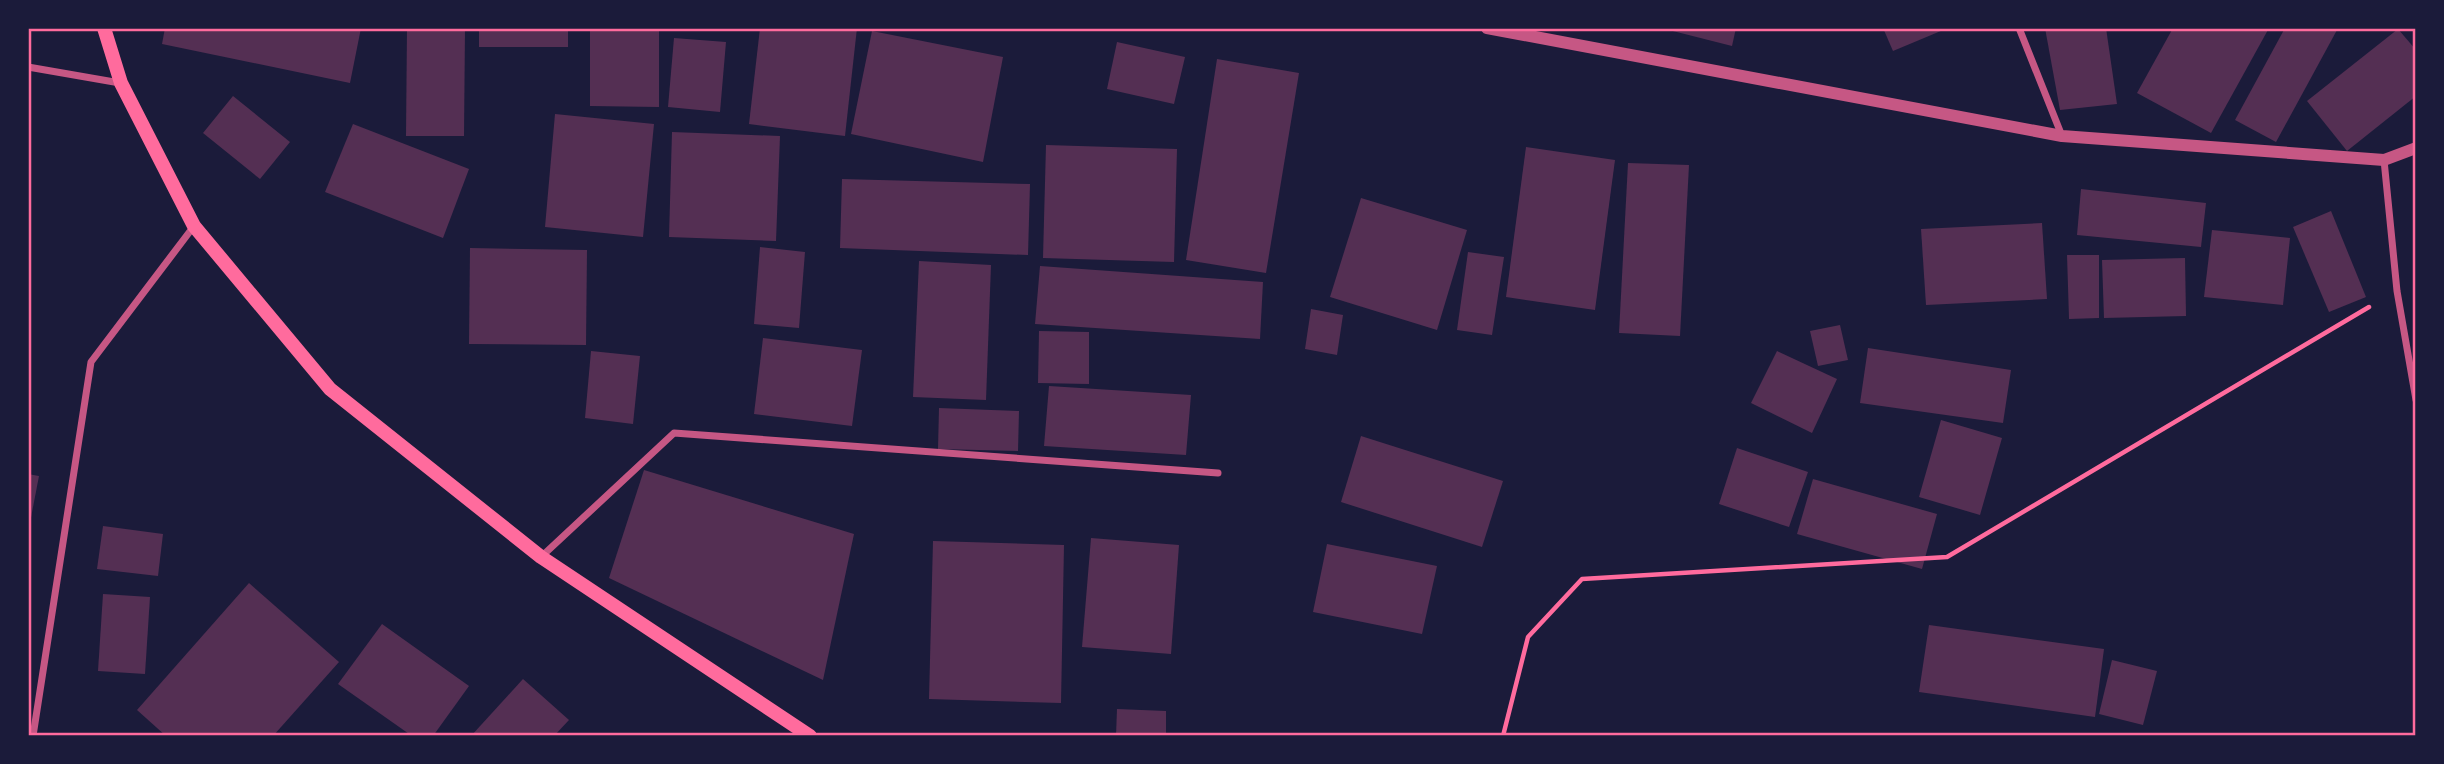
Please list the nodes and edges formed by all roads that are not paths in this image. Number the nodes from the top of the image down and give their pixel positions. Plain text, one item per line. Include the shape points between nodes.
1 (103, 28) edge
2 (1487, 28) edge
3 (2019, 28) edge
4 (28, 66) edge
5 (121, 83) junction
6 (2062, 136) junction
7 (2416, 148) edge
8 (2384, 160) junction
9 (194, 226) junction
10 (2416, 400) edge
11 (1218, 473) dead end
12 (541, 557) junction
13 (33, 736) edge
14 (810, 736) edge

1 - 5 main road
2 - 6 street
3 - 6 street
4 - 5 street
5 - 9 main road
6 - 8 street
7 - 8 street
8 - 10 street via 2397,291
9 - 12 main road via 330,389
9 - 13 street via 90,362
11 - 12 street via 674,433
12 - 14 main road

